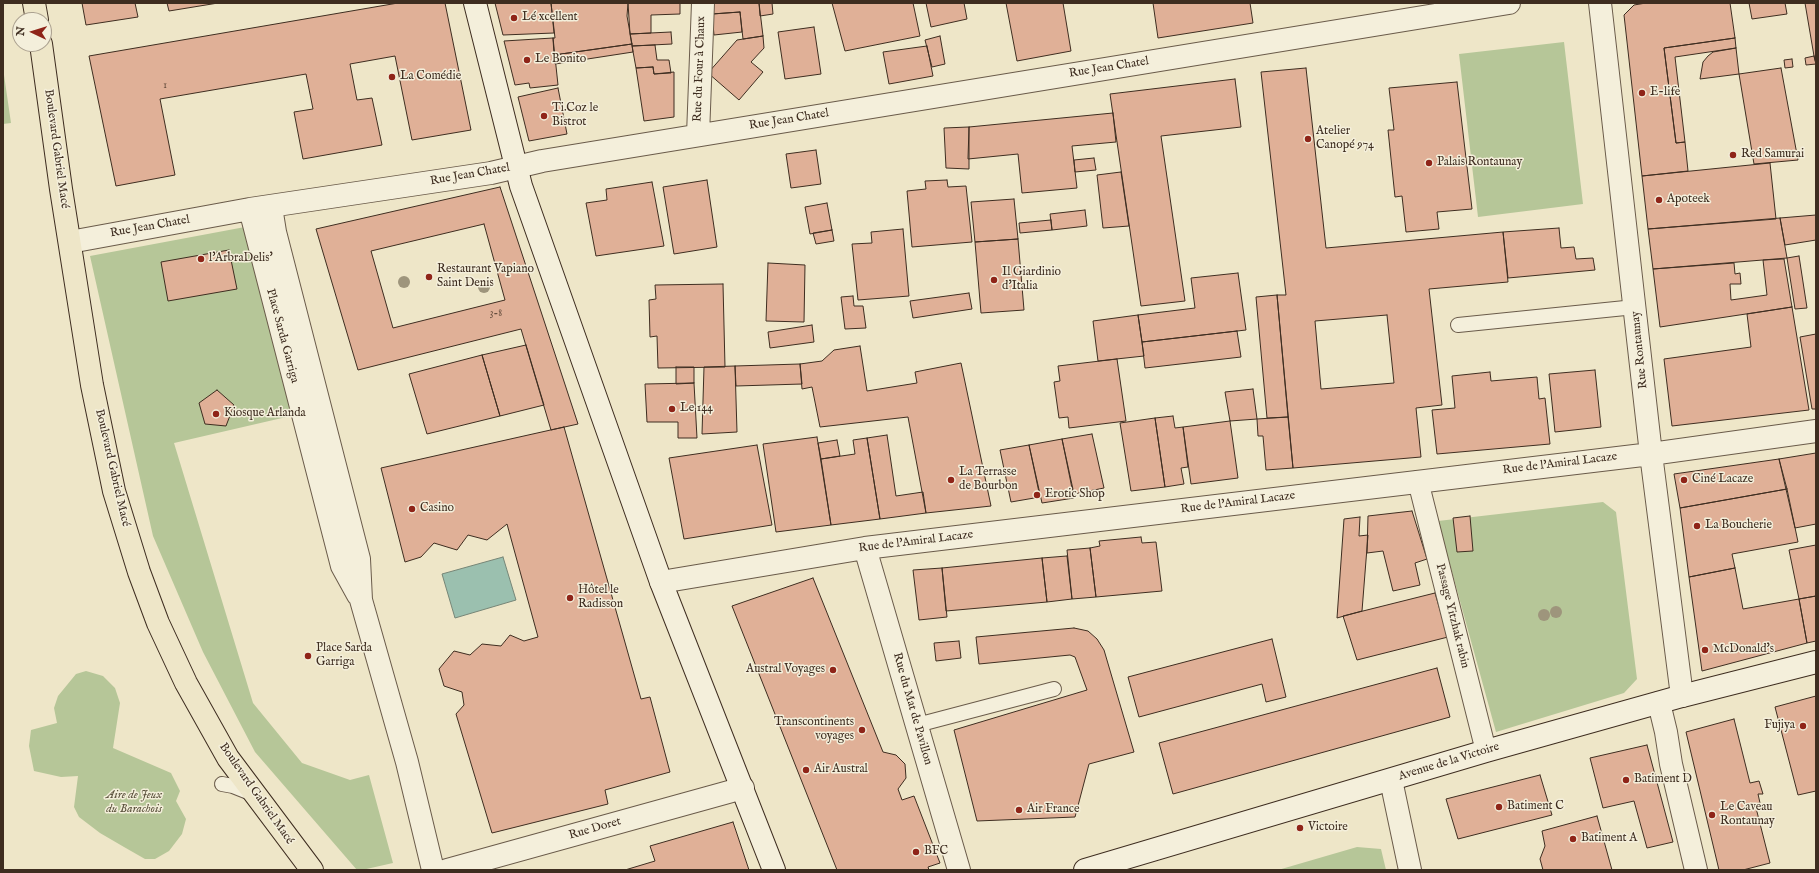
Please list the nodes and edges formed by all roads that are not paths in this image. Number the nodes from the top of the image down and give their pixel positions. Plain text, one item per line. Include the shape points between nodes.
1 (475, 3) edge
2 (703, 3) edge
3 (1509, 3) edge
4 (1600, 3) edge
5 (1486, 5) edge
6 (42, 52) edge
7 (698, 135) junction
8 (516, 168) junction
9 (271, 207) junction
10 (250, 209) junction
11 (70, 242) junction
12 (1635, 307) junction
13 (1458, 325) dead end
14 (1816, 431) edge
15 (1651, 454) junction
16 (1418, 481) junction
17 (865, 548) junction
18 (661, 582) junction
19 (361, 600) junction
20 (1816, 662) edge
21 (1054, 689) dead end
22 (1682, 696) junction
23 (1659, 703) junction
24 (917, 725) junction
25 (1486, 751) junction
26 (1391, 780) junction
27 (222, 784) dead end
28 (743, 788) junction
29 (255, 796) junction
30 (312, 870) edge
31 (433, 870) edge
32 (448, 870) edge
33 (774, 870) edge
34 (959, 870) edge
35 (1085, 870) edge
36 (1410, 870) edge
37 (1696, 870) edge

1 - 8 street
2 - 7 street, Rue du Four à Chaux
3 - 5 street, Rue Jean Chatel
4 - 12 street, Rue Rontaunay
5 - 7 street, Rue Jean Chatel
6 - 11 main road, Boulevard Gabriel Macé
7 - 8 street, Rue Jean Chatel via 542,161
8 - 9 street, Rue Jean Chatel
8 - 18 street
9 - 10 street, Rue Jean Chatel
9 - 19 street, Place Sarda Garriga via 275,232 359,559
10 - 11 street, Rue Jean Chatel
10 - 19 street, Place Sarda Garriga via 342,566
11 - 29 main road, Boulevard Gabriel Macé via 92,385 111,476 139,572 158,623 186,682 228,758
12 - 13 lane
12 - 15 street, Rue Rontaunay
14 - 15 street, Rue de l'Amiral Lacaze
15 - 16 street, Rue de l'Amiral Lacaze
15 - 22 street, Rue Rontaunay
16 - 17 street, Rue de l'Amiral Lacaze
16 - 25 street, Passage Yitzhak rabin
17 - 18 street, Rue de l'Amiral Lacaze
17 - 24 street, Rue du Mat de Pavillon
18 - 28 street
19 - 31 street, Place Sarda Garriga via 407,762
20 - 22 street, Avenue de la Victoire
21 - 24 lane
22 - 23 street, Avenue de la Victoire
23 - 25 street, Avenue de la Victoire
23 - 37 street
24 - 34 street, Rue du Mat de Pavillon
25 - 26 street, Avenue de la Victoire
26 - 35 street, Avenue de la Victoire
26 - 36 street
27 - 29 lane
28 - 32 street, Rue Doret
28 - 33 street
29 - 30 main road, Boulevard Gabriel Macé

